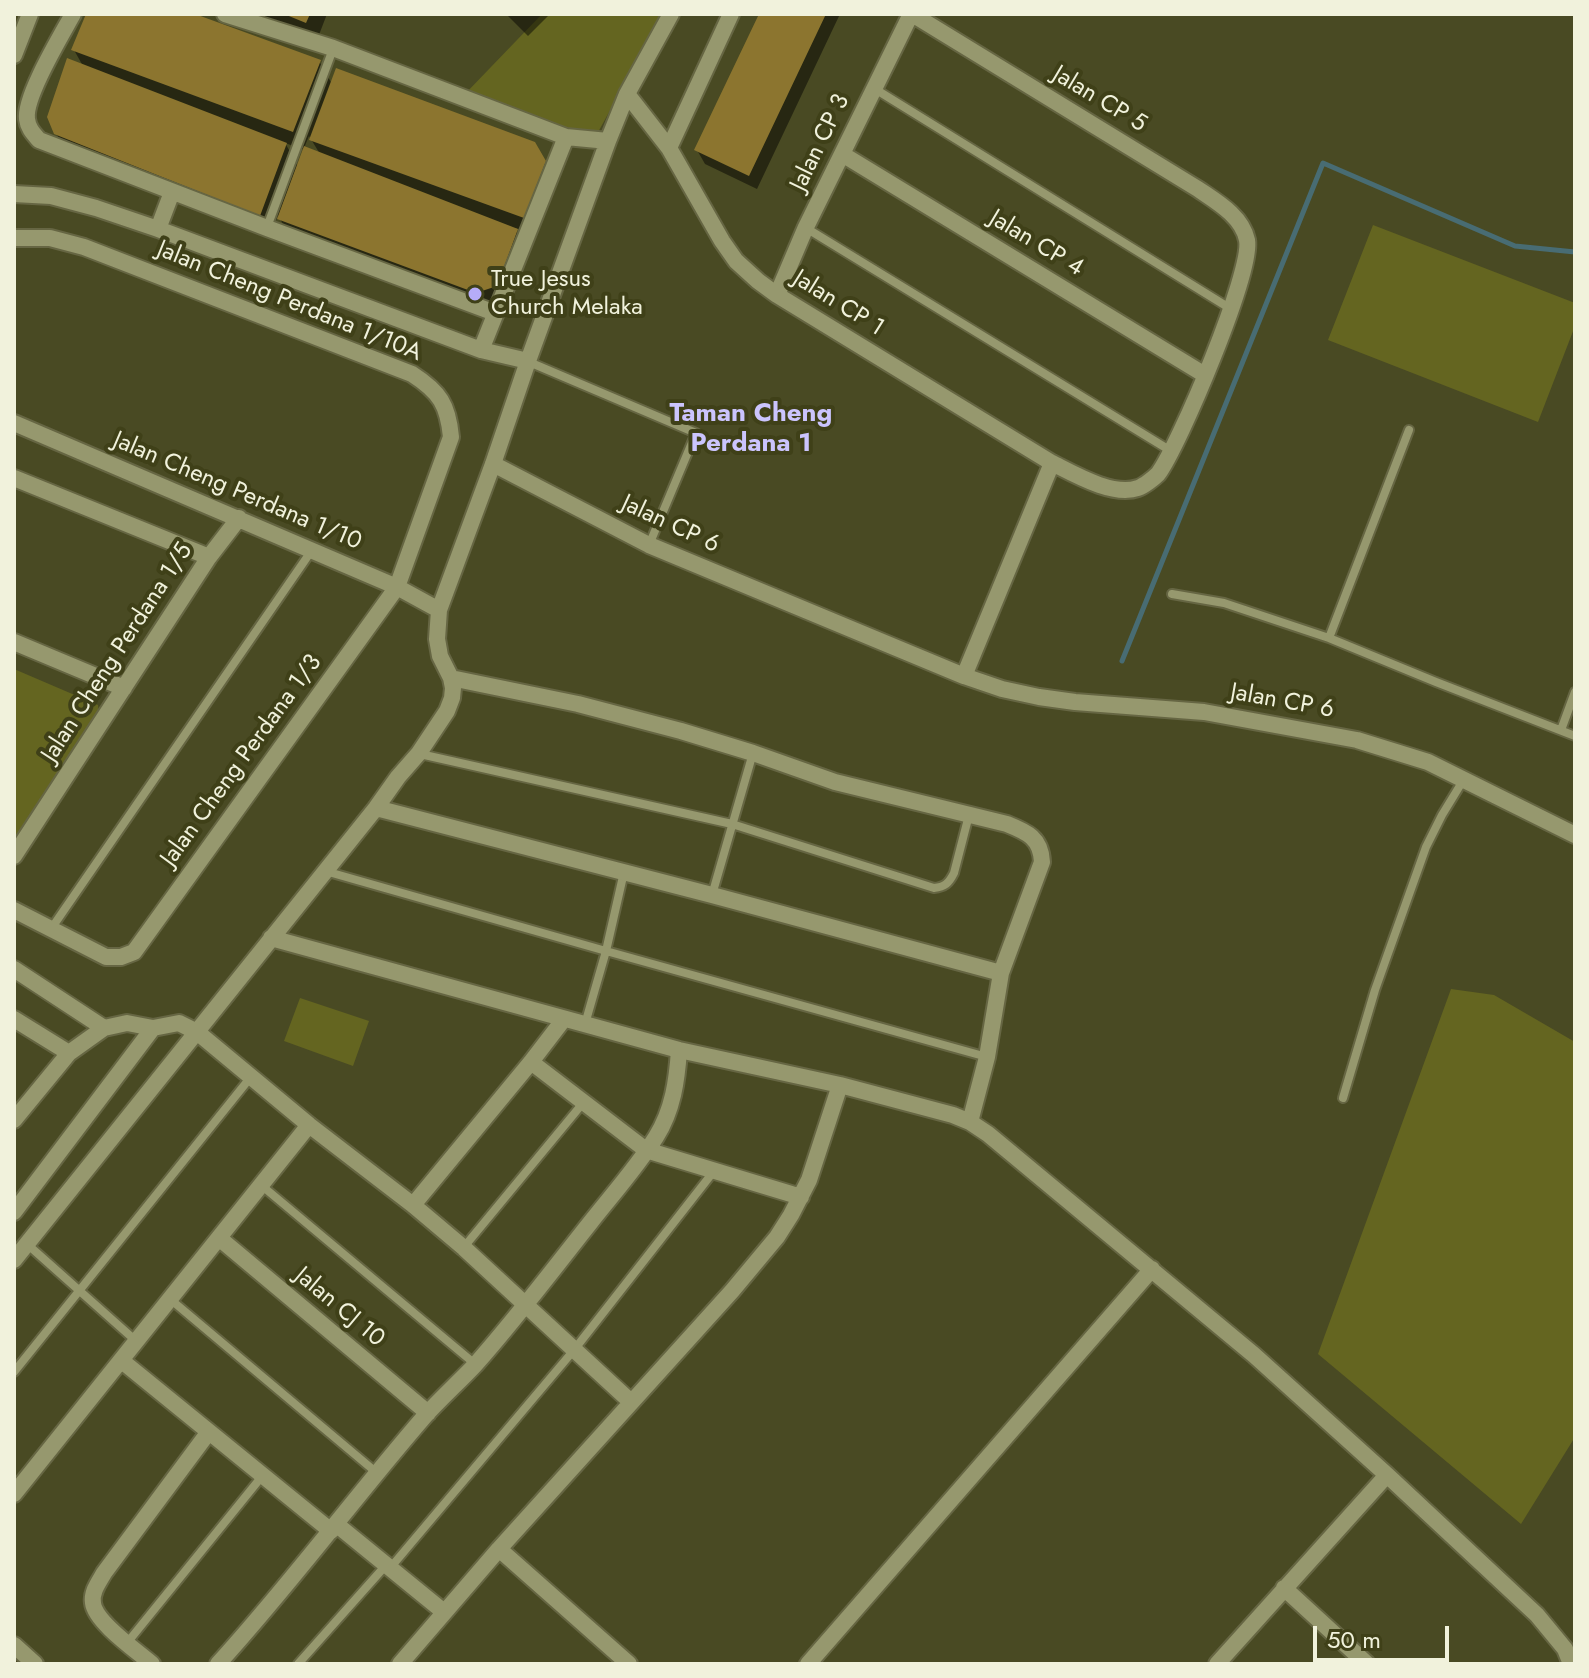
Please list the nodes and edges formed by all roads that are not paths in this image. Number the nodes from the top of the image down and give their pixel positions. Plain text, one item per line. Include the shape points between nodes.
1 (30, 14) edge
2 (73, 14) edge
3 (225, 14) edge
4 (671, 14) edge
5 (731, 14) edge
6 (911, 14) edge
7 (15, 48) edge
8 (333, 48) junction
9 (875, 89) junction
10 (627, 94) junction
11 (566, 137) junction
12 (608, 141) junction
13 (669, 148) junction
14 (842, 154) junction
15 (172, 192) junction
16 (14, 194) edge
17 (806, 227) junction
18 (267, 228) junction
19 (158, 229) junction
20 (14, 238) edge
21 (777, 295) junction
22 (1231, 309) junction
23 (495, 313) junction
24 (481, 350) junction
25 (528, 361) junction
26 (1205, 375) junction
27 (14, 423) edge
28 (1409, 430) dead end
29 (1171, 451) junction
30 (1052, 463) junction
31 (493, 464) junction
32 (14, 478) edge
33 (239, 518) junction
34 (649, 545) junction
35 (312, 550) junction
36 (209, 557) junction
37 (397, 587) junction
38 (1172, 594) dead end
39 (439, 610) junction
40 (1329, 638) junction
41 (14, 642) edge
42 (964, 676) junction
43 (451, 678) junction
44 (124, 688) junction
45 (1575, 692) edge
46 (1561, 730) junction
47 (1575, 736) edge
48 (419, 753) junction
49 (753, 753) junction
50 (1464, 779) junction
51 (376, 808) junction
52 (969, 815) junction
53 (732, 824) junction
54 (1575, 835) edge
55 (14, 856) edge
56 (324, 870) junction
57 (624, 872) junction
58 (712, 895) junction
59 (14, 910) edge
60 (51, 929) junction
61 (271, 938) junction
62 (606, 951) junction
63 (14, 969) edge
64 (1001, 973) junction
65 (14, 1019) edge
66 (564, 1019) junction
67 (585, 1025) junction
68 (104, 1028) junction
69 (153, 1028) junction
70 (197, 1032) junction
71 (679, 1050) junction
72 (69, 1053) junction
73 (987, 1057) junction
74 (531, 1062) junction
75 (250, 1078) junction
76 (840, 1085) junction
77 (1343, 1098) dead end
78 (583, 1103) junction
79 (16, 1115) edge
80 (970, 1122) junction
81 (309, 1125) junction
82 (646, 1150) junction
83 (715, 1170) junction
84 (261, 1185) junction
85 (801, 1197) junction
86 (413, 1205) junction
87 (14, 1212) edge
88 (219, 1238) junction
89 (26, 1244) junction
90 (464, 1248) junction
91 (14, 1260) edge
92 (1152, 1269) junction
93 (79, 1291) junction
94 (170, 1299) junction
95 (525, 1305) junction
96 (137, 1342) junction
97 (574, 1350) junction
98 (122, 1361) junction
99 (475, 1364) junction
100 (14, 1372) edge
101 (631, 1402) junction
102 (428, 1413) junction
103 (208, 1433) junction
104 (377, 1473) junction
105 (263, 1475) junction
106 (1387, 1475) junction
107 (14, 1494) edge
108 (333, 1527) junction
109 (499, 1549) junction
110 (389, 1566) junction
111 (1284, 1588) junction
112 (444, 1612) junction
113 (127, 1643) junction
114 (14, 1645) edge
115 (35, 1664) edge
116 (152, 1664) edge
117 (218, 1664) edge
118 (298, 1664) edge
119 (400, 1664) edge
120 (629, 1664) edge
121 (808, 1664) edge
122 (1217, 1664) edge
123 (1367, 1664) edge
124 (1571, 1664) edge

1 - 7 street
2 - 15 street via 31,97 26,116 31,131 39,140
3 - 8 street
4 - 10 street
5 - 13 street
6 - 9 street, Jalan CP 3
6 - 22 street, Jalan CP 5 via 1221,204 1239,222 1247,242
8 - 11 street
8 - 18 lane
9 - 14 street, Jalan CP 3
9 - 22 lane
10 - 12 street
10 - 13 street, Jalan CP 1
11 - 12 street
11 - 23 street
12 - 25 street
13 - 21 street, Jalan CP 1 via 736,261
14 - 17 street, Jalan CP 3
14 - 26 street, Jalan CP 4
15 - 18 street
15 - 19 street
16 - 19 street via 51,196
17 - 21 street, Jalan CP 3
17 - 29 lane
18 - 23 street
19 - 24 street
20 - 37 street, Jalan Cheng Perdana 1/10A via 50,238 84,247 412,374 437,393 451,437
21 - 30 street, Jalan CP 1
22 - 26 street
23 - 24 street
24 - 25 street
25 - 31 street
25 - 34 lane via 696,433
26 - 29 street
27 - 33 street, Jalan Cheng Perdana 1/10
28 - 40 lane
29 - 30 street, Jalan CP 1 via 1156,476 1138,488 1120,490
30 - 42 street
31 - 34 street, Jalan CP 6
31 - 39 street
32 - 36 street
33 - 35 street, Jalan Cheng Perdana 1/10
33 - 36 street, Jalan Cheng Perdana 1/5
34 - 42 street, Jalan CP 6
35 - 37 street, Jalan Cheng Perdana 1/10
35 - 60 lane
36 - 44 street, Jalan Cheng Perdana 1/5
37 - 39 street, Jalan Cheng Perdana 1/10
37 - 60 street, Jalan Cheng Perdana 1/3 via 134,952 106,957
38 - 40 lane via 1224,603
39 - 43 street via 440,656
40 - 46 lane
41 - 44 street
42 - 50 street, Jalan CP 6 via 1039,697 1204,712 1357,740
43 - 48 street via 447,711
43 - 49 street via 578,704
44 - 55 street, Jalan Cheng Perdana 1/5
45 - 46 lane
46 - 47 lane
48 - 51 street
48 - 53 lane
49 - 52 street via 835,782
49 - 53 lane
50 - 54 street, Jalan CP 6
50 - 77 lane via 1426,847
51 - 56 street
51 - 57 street
52 - 53 lane via 954,873 943,887 934,888
52 - 64 street via 1022,830 1041,850 1042,862
53 - 58 lane
56 - 61 street
56 - 62 lane
57 - 58 street
57 - 62 lane
58 - 64 street
59 - 60 street
61 - 66 street
61 - 70 street
62 - 67 lane
62 - 73 lane
63 - 68 street
64 - 73 street
65 - 72 street
66 - 67 street
66 - 74 street
67 - 71 street
68 - 69 street via 127,1023
68 - 72 street
69 - 70 street via 179,1023
69 - 87 street
70 - 75 street
70 - 89 street
71 - 76 street
71 - 82 street via 677,1081 665,1119
72 - 79 street
73 - 80 street
74 - 78 street
74 - 86 street
75 - 81 street
75 - 93 lane
76 - 80 street
76 - 85 street
78 - 82 street
78 - 90 lane
80 - 92 street
81 - 84 street
81 - 86 street
82 - 83 street
82 - 95 street
83 - 85 street
83 - 97 lane
84 - 88 street
84 - 99 lane
85 - 101 street via 754,1265
86 - 90 street
88 - 94 street
88 - 102 street, Jalan CJ 10
89 - 91 street
89 - 93 lane
90 - 95 street
92 - 106 street
92 - 121 street
93 - 96 lane
93 - 100 lane
94 - 96 street
94 - 104 lane
95 - 97 street
95 - 99 street
96 - 98 street
97 - 101 street
97 - 110 lane
98 - 103 street
98 - 107 street
99 - 102 street
101 - 109 street
102 - 104 street
103 - 105 street
103 - 113 street via 95,1589 93,1604 99,1617
104 - 108 street
105 - 108 street
105 - 113 lane
106 - 111 street
106 - 124 street via 1537,1615
108 - 110 street
108 - 117 street
109 - 112 street
109 - 120 street
110 - 112 street
110 - 118 lane
111 - 122 street
111 - 123 street
112 - 119 street
113 - 116 street
114 - 115 street

